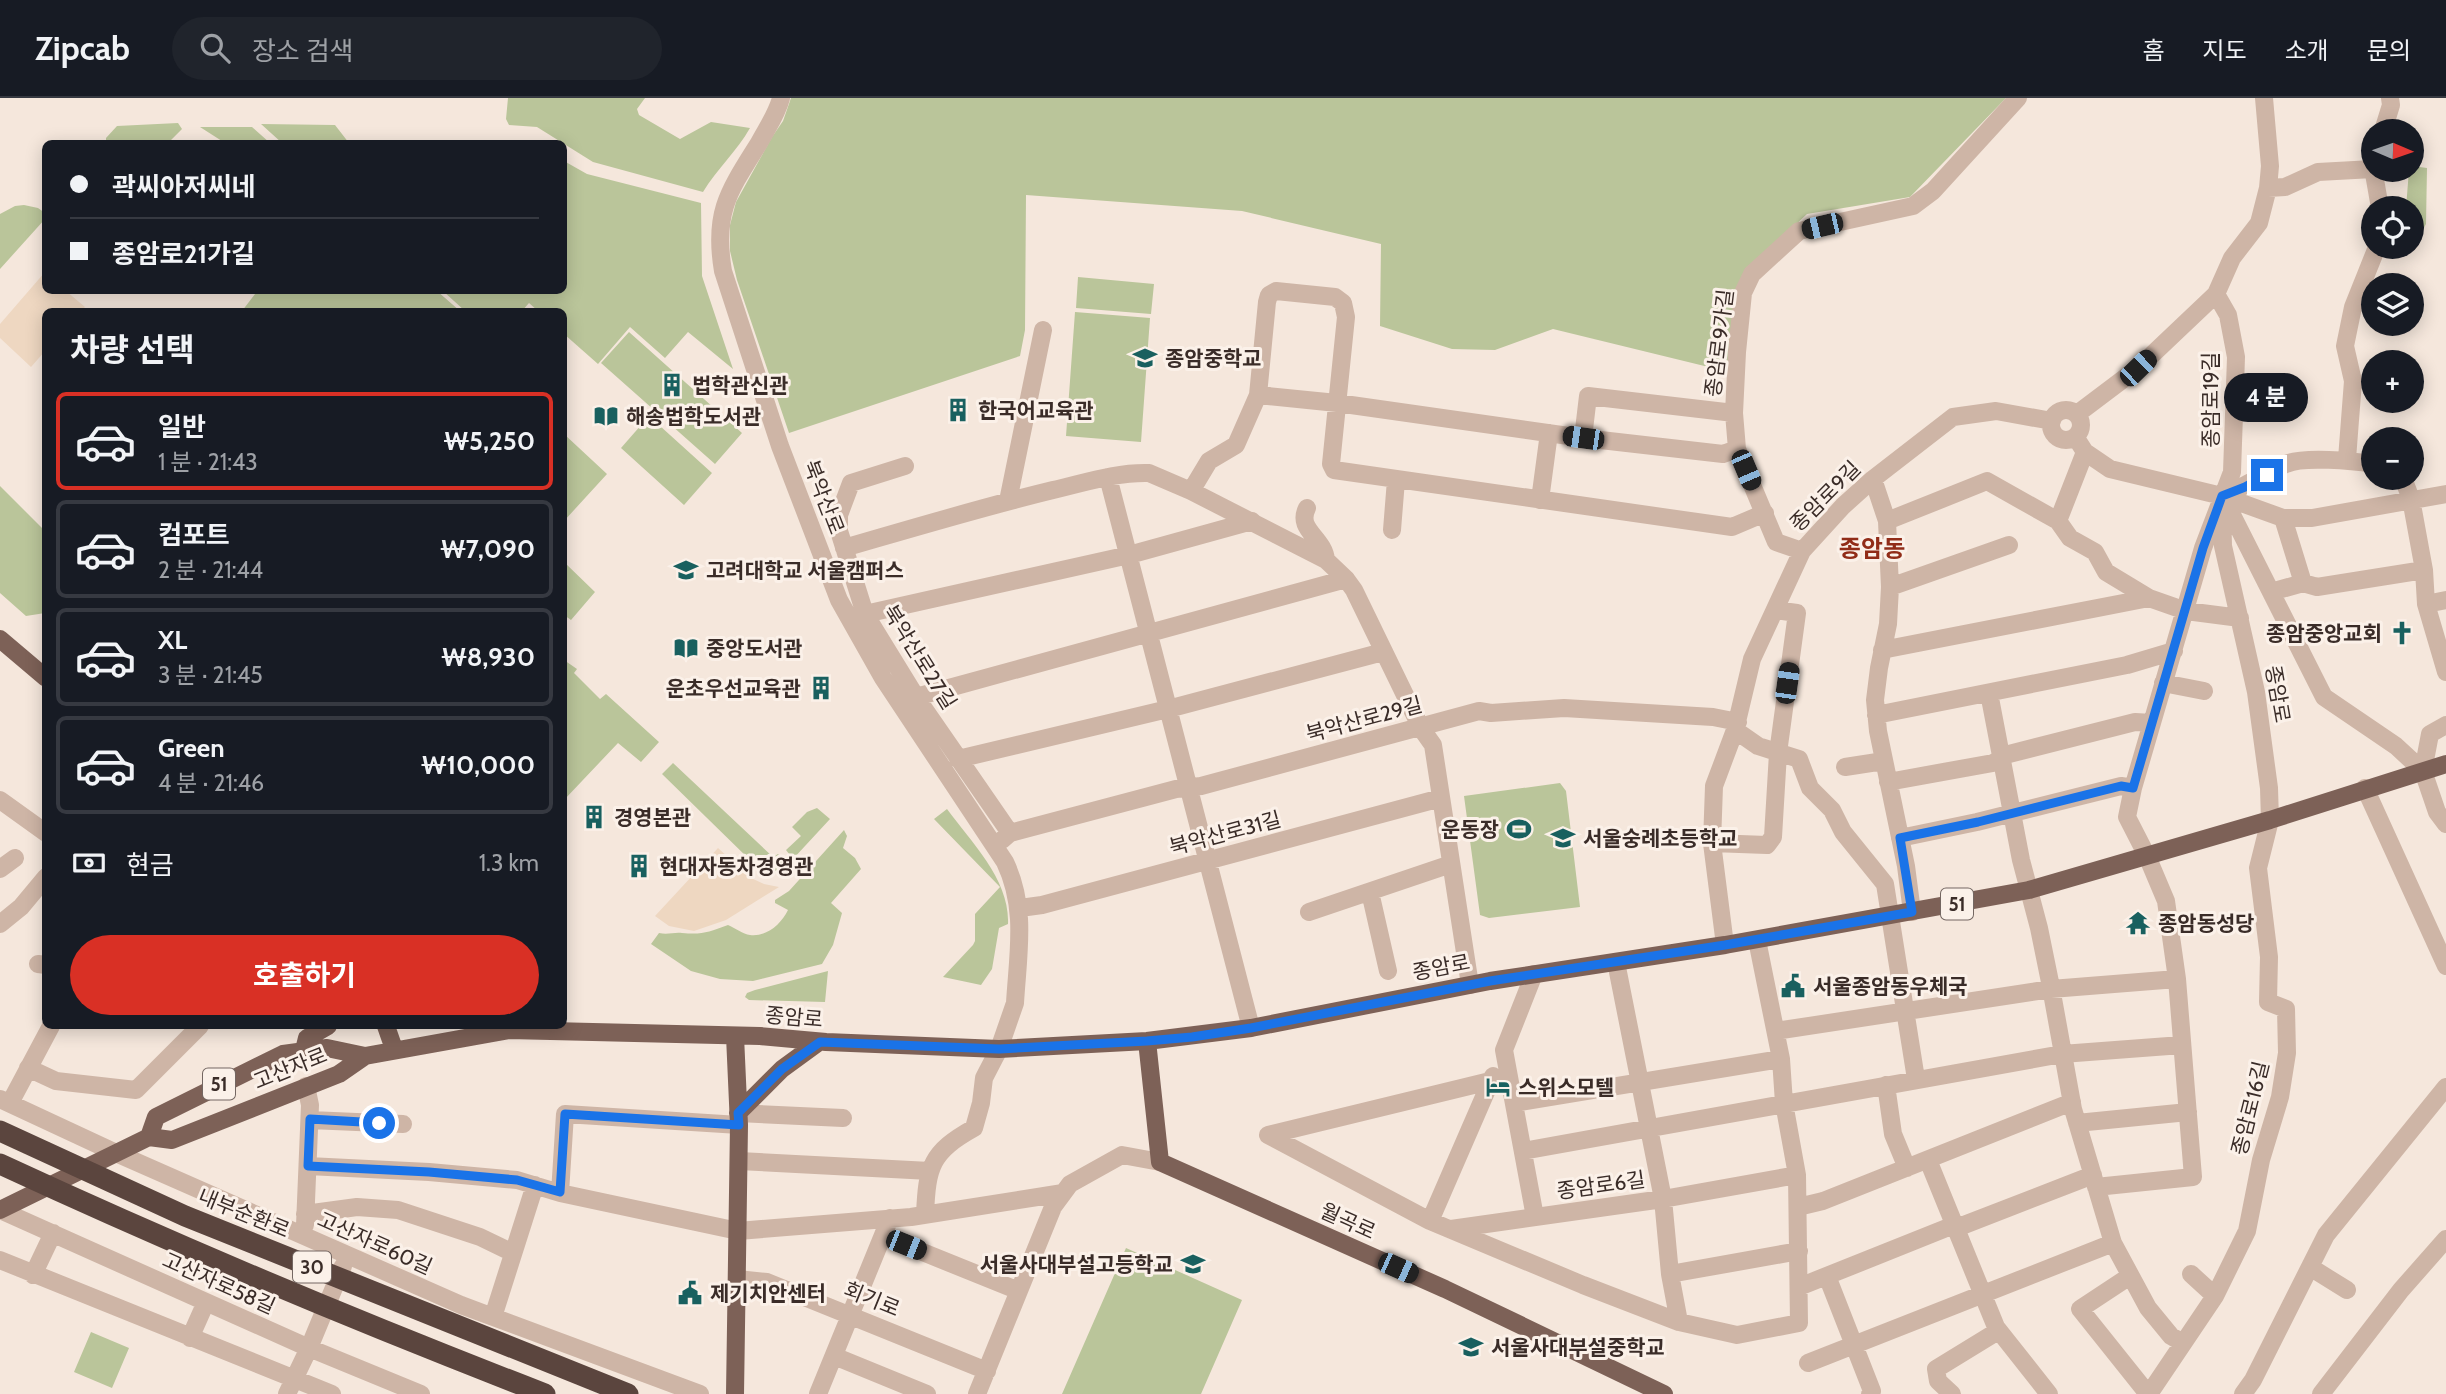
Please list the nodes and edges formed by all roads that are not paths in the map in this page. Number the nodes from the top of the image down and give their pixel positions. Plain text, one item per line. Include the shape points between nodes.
1 (781, 98) edge
2 (2018, 98) edge
3 (2264, 98) edge
4 (2390, 98) edge
5 (2387, 119) edge
6 (2361, 170) edge
7 (2268, 188) junction
8 (2372, 259) edge
9 (2216, 293) junction
10 (1043, 330) dead end
11 (1258, 395) junction
12 (1337, 403) junction
13 (1734, 413) junction
14 (2077, 414) junction
15 (2052, 421) junction
16 (1549, 433) junction
17 (1583, 438) junction
18 (2080, 445) junction
19 (1737, 449) junction
20 (2347, 459) junction
21 (2361, 462) edge
22 (905, 466) dead end
23 (1108, 477) junction
24 (1873, 479) junction
25 (1396, 480) junction
26 (2408, 490) edge
27 (1191, 491) junction
28 (2446, 494) edge
29 (2222, 496) junction
30 (2411, 499) junction
31 (1540, 500) junction
32 (1008, 501) junction
33 (1307, 508) dead end
34 (1765, 513) junction
35 (2283, 518) junction
36 (1252, 521) junction
37 (1887, 521) junction
38 (2057, 521) junction
39 (1392, 530) dead end
40 (2009, 545) dead end
41 (844, 548) junction
42 (1802, 551) junction
43 (1129, 555) junction
44 (1326, 560) junction
45 (2424, 570) junction
46 (1346, 579) junction
47 (2303, 583) junction
48 (1889, 587) junction
49 (2271, 592) junction
50 (2149, 598) junction
51 (2446, 600) edge
52 (2426, 604) junction
53 (1775, 610) junction
54 (2186, 611) junction
55 (865, 614) junction
56 (2240, 618) junction
57 (1149, 633) junction
58 (2, 646) edge
59 (1882, 650) junction
60 (2174, 651) junction
61 (1383, 652) junction
62 (2446, 672) edge
63 (42, 675) edge
64 (2163, 683) junction
65 (2204, 691) dead end
66 (1989, 693) junction
67 (916, 697) junction
68 (1168, 709) junction
69 (1877, 715) junction
70 (2152, 723) junction
71 (2446, 725) edge
72 (1737, 726) junction
73 (1421, 728) junction
74 (1778, 753) junction
75 (2002, 758) junction
76 (958, 759) junction
77 (1884, 761) junction
78 (2446, 764) edge
79 (1845, 767) dead end
80 (2423, 771) junction
81 (1888, 782) junction
82 (1189, 788) junction
83 (2133, 788) junction
84 (2365, 789) junction
85 (1441, 798) junction
86 (0, 800) edge
87 (2012, 813) junction
88 (2270, 820) junction
89 (2446, 824) edge
90 (42, 829) edge
91 (1010, 833) junction
92 (1900, 838) junction
93 (1712, 843) junction
94 (995, 848) junction
95 (2147, 856) junction
96 (15, 858) dead end
97 (1208, 862) junction
98 (1451, 864) junction
99 (0, 869) edge
100 (42, 882) edge
101 (2029, 890) junction
102 (1370, 892) junction
103 (1020, 908) junction
104 (1309, 912) dead end
105 (1912, 912) junction
106 (1889, 916) junction
107 (0, 924) edge
108 (1756, 940) junction
109 (1725, 945) junction
110 (1616, 962) junction
111 (2446, 966) edge
112 (1388, 971) dead end
113 (1534, 974) junction
114 (2177, 979) junction
115 (1470, 985) junction
116 (2052, 989) junction
117 (1903, 1010) junction
118 (567, 1020) edge
119 (1251, 1028) junction
120 (49, 1029) edge
121 (197, 1029) edge
122 (323, 1029) edge
123 (387, 1029) edge
124 (584, 1030) junction
125 (1776, 1031) junction
126 (736, 1035) junction
127 (1147, 1041) junction
128 (820, 1042) junction
129 (2182, 1045) junction
130 (394, 1049) junction
131 (999, 1049) junction
132 (304, 1050) junction
133 (1504, 1050) junction
134 (2062, 1054) junction
135 (365, 1056) junction
136 (1781, 1059) junction
137 (28, 1068) junction
138 (1916, 1079) junction
139 (1490, 1081) junction
140 (1640, 1083) junction
141 (1886, 1085) junction
142 (306, 1086) junction
143 (2446, 1087) edge
144 (5, 1101) edge
145 (2072, 1102) junction
146 (1514, 1103) junction
147 (1784, 1103) junction
148 (2188, 1112) junction
149 (843, 1118) dead end
150 (310, 1119) junction
151 (739, 1119) junction
152 (2077, 1123) junction
153 (402, 1124) dead end
154 (1649, 1129) junction
155 (0, 1131) edge
156 (149, 1137) junction
157 (1523, 1151) junction
158 (116, 1153) junction
159 (1928, 1160) junction
160 (738, 1161) junction
161 (1160, 1162) junction
162 (0, 1164) edge
163 (308, 1166) junction
164 (1907, 1168) junction
165 (930, 1171) junction
166 (1797, 1175) junction
167 (2094, 1181) junction
168 (535, 1185) junction
169 (560, 1192) junction
170 (1063, 1193) junction
171 (1663, 1199) junction
172 (1798, 1208) junction
173 (0, 1210) edge
174 (305, 1214) junction
175 (925, 1215) junction
176 (1535, 1217) junction
177 (890, 1218) junction
178 (1430, 1221) junction
179 (1954, 1226) junction
180 (1449, 1229) junction
181 (738, 1231) junction
182 (53, 1233) junction
183 (883, 1236) junction
184 (304, 1237) junction
185 (2446, 1239) edge
186 (2113, 1243) junction
187 (1799, 1251) junction
188 (513, 1253) junction
189 (346, 1258) junction
190 (0, 1260) edge
191 (2310, 1267) junction
192 (1670, 1274) junction
193 (2191, 1274) dead end
194 (33, 1275) junction
195 (1827, 1276) junction
196 (2130, 1276) junction
197 (737, 1279) junction
198 (1799, 1287) junction
199 (2347, 1290) dead end
200 (1019, 1291) junction
201 (1981, 1294) junction
202 (2215, 1296) junction
203 (206, 1302) junction
204 (850, 1315) junction
205 (493, 1317) junction
206 (1679, 1322) junction
207 (1998, 1331) junction
208 (190, 1338) junction
209 (311, 1343) junction
210 (2183, 1343) junction
211 (1854, 1345) junction
212 (834, 1356) junction
213 (1808, 1363) dead end
214 (987, 1371) junction
215 (290, 1387) edge
216 (332, 1394) edge
217 (421, 1394) edge
218 (545, 1394) edge
219 (628, 1394) edge
220 (700, 1394) edge
221 (735, 1394) edge
222 (818, 1394) edge
223 (927, 1394) edge
224 (977, 1394) edge
225 (1664, 1394) edge
226 (1870, 1394) edge
227 (1952, 1394) edge
228 (2049, 1394) edge
229 (2149, 1394) edge
230 (2244, 1394) edge
231 (2322, 1394) edge

1 - 94 street, 북악산로 via 724,203 719,242 723,271 780,446 839,600 883,678
2 - 13 street, 종암로9가길 via 1933,191 1913,206 1799,231 1752,274 1743,293
3 - 7 street, 종암로19길
4 - 5 street
6 - 7 street via 2318,172 2285,187
7 - 9 street, 종암로19길 via 2259,223 2232,258
8 - 20 street via 2353,307 2345,345 2353,381
9 - 14 street, 종암로19길 via 2138,368
9 - 29 street, 종암로19길 via 2228,315 2236,356 2232,472
10 - 32 street
11 - 12 street
11 - 12 street via 1267,302 1276,291 1335,297 1343,303 1346,317
11 - 27 street via 1236,445 1209,461
12 - 16 street
12 - 25 street via 1332,469
13 - 17 street, 종암로9가길 via 1588,396
13 - 19 street, 종암로9가길
14 - 15 street via 2062,410
14 - 18 street via 2082,427
15 - 18 street via 2052,432 2060,439
15 - 24 street, 종암로9길 via 1996,411 1953,417
16 - 17 street
16 - 31 street
17 - 19 street via 1723,454
18 - 29 street via 2110,469
18 - 38 street
19 - 34 street, 종암로9가길
20 - 21 street
20 - 29 street via 2288,462
22 - 41 street, 북악산로27길 via 851,483 838,522
23 - 27 street via 1149,473
23 - 32 street
23 - 43 street
24 - 37 street
24 - 42 street, 종암로9길
25 - 31 street
25 - 39 street
26 - 30 street
27 - 36 street
28 - 30 street
29 - 35 street
29 - 49 street
29 - 54 street, 종암로19길
29 - 56 street, 종암로 via 2223,546
30 - 35 street via 2312,518
30 - 45 street
31 - 34 street via 1732,527
32 - 41 street
33 - 44 street via 1304,522
34 - 42 street, 종암로9가길 via 1776,542
35 - 47 street
36 - 43 street
36 - 44 street
37 - 38 street via 1987,481
37 - 48 street
38 - 50 street via 2070,538 2095,552 2106,572
40 - 48 street
41 - 55 street, 북악산로27길
42 - 53 street, 종암로9길
43 - 55 street
43 - 57 street
44 - 46 street
45 - 47 street via 2316,587
45 - 52 street
46 - 57 street
46 - 61 street
47 - 49 street
48 - 59 street
49 - 80 street via 2324,698 2396,746
50 - 54 street
50 - 59 street
51 - 52 street
52 - 62 street
53 - 72 street, 종암로9길 via 1752,659
53 - 74 street via 1797,613
54 - 56 street
54 - 60 street, 종암로19길
55 - 67 street, 북악산로27길
56 - 88 street, 종암로 via 2256,692
57 - 67 street
57 - 68 street
58 - 63 main road
59 - 69 street
60 - 64 street, 종암로19길
60 - 66 street
61 - 68 street
61 - 73 street
64 - 65 street
64 - 70 street, 종암로19길
66 - 69 street
66 - 75 street
67 - 76 street, 북악산로27길
68 - 76 street
68 - 82 street
69 - 77 street
70 - 75 street via 2135,722
70 - 83 street, 종암로19길
71 - 80 street via 2430,734
72 - 73 street, 북악산로29길 via 1713,717 1564,708 1479,711
72 - 74 street via 1758,746
72 - 93 street, 종암로9길 via 1714,786
73 - 82 street, 북악산로29길
73 - 85 street via 1433,745
74 - 93 street via 1773,836 1767,845
74 - 106 street via 1799,759 1810,788 1832,810 1843,832 1885,884
75 - 81 street
75 - 87 street
76 - 91 street, 북악산로27길
77 - 79 street
77 - 81 street
78 - 80 main road, 종암로 / 51
80 - 84 main road, 종암로 / 51
80 - 89 street
81 - 92 street
82 - 91 street, 북악산로29길
82 - 97 street
83 - 87 street via 2121,786
83 - 95 street, 종암로19길 via 2127,817
84 - 88 main road, 종암로 / 51
84 - 111 street
85 - 97 street, 북악산로31길
85 - 98 street
86 - 90 street
87 - 92 street
87 - 101 street
88 - 95 main road, 종암로 / 51
88 - 202 street, 종암로16길 via 2258,868 2269,957 2269,1002 2286,1009 2287,1053 2247,1231
91 - 94 street
92 - 105 street
93 - 109 street, 종암로9길
94 - 103 street, 북악산로 via 1012,878
95 - 101 main road, 종암로 / 51
95 - 114 street via 2166,901
96 - 99 street
97 - 103 street, 북악산로31길
97 - 119 street
98 - 102 street
98 - 115 street
100 - 107 street
101 - 105 main road, 종암로 / 51
101 - 116 street
102 - 104 street
102 - 112 street
103 - 131 street, 북악산로 via 1015,1003
105 - 106 main road, 종암로 / 51
106 - 108 main road, 종암로 / 51
106 - 117 street
108 - 109 main road, 종암로 / 51
108 - 125 street
109 - 110 main road, 종암로 / 51
110 - 113 main road, 종암로 / 51
110 - 140 street
113 - 115 main road, 종암로 / 51
113 - 133 street
114 - 116 street
114 - 129 street
115 - 119 main road, 종암로 / 51
116 - 117 street
116 - 134 street
117 - 125 street
117 - 138 street
118 - 124 main road
119 - 127 main road, 종암로 / 51
120 - 137 street
121 - 137 street via 136,1090 56,1081
122 - 132 main road via 307,1038
123 - 130 main road
124 - 126 main road, 종암로 / 51
124 - 130 main road, 고산자로 / 51 via 509,1030
125 - 136 street
126 - 128 main road, 종암로 / 51
126 - 151 main road
127 - 131 main road, 종암로 / 51
127 - 161 main road
128 - 131 main road, 종암로 / 51
128 - 151 main road via 782,1069
129 - 134 street
129 - 148 street
130 - 135 main road, 고산자로 / 51
131 - 165 street via 984,1078 974,1128 954,1139 935,1158
132 - 135 main road, 고산자로 / 51 via 333,1048
132 - 156 main road, 고산자로 / 51 via 267,1060 156,1116
133 - 139 street
133 - 146 street, 종암로6길
134 - 138 street
134 - 145 street
135 - 142 main road, 고산자로 / 51 via 339,1074
136 - 140 street
136 - 147 street
137 - 144 street
138 - 141 street
139 - 178 street
139 - 178 street via 1268,1135
140 - 146 street
140 - 154 street
141 - 147 street
141 - 164 street via 1893,1135
142 - 150 street
142 - 156 main road, 고산자로 / 51 via 172,1140
143 - 191 street via 2326,1235
144 - 158 street, 고산자로60길
145 - 152 street
145 - 159 street
146 - 157 street, 종암로6길
147 - 154 street
147 - 166 street
148 - 152 street
148 - 167 street via 2193,1177
149 - 151 street
150 - 153 street
150 - 163 street
151 - 160 main road
151 - 169 street via 565,1114
152 - 167 street
154 - 157 street
154 - 171 street
155 - 219 highway, 내부순환로 / 30 via 186,1216
156 - 158 main road, 고산자로 / 51
157 - 176 street, 종암로6길
158 - 173 main road, 고산자로 / 51
158 - 184 street, 고산자로60길
159 - 164 street
159 - 179 street
160 - 165 street
160 - 181 main road
161 - 170 street via 1122,1155 1070,1184
161 - 225 main road, 월곡로 via 1445,1289
162 - 218 highway, 30 via 280,1288
163 - 168 street via 429,1172
163 - 174 street
164 - 172 street
165 - 175 street
166 - 171 street, 종암로6길
166 - 172 street
167 - 179 street
167 - 186 street
168 - 169 street
168 - 188 street
169 - 181 street
170 - 175 street
170 - 200 street
171 - 176 street, 종암로6길
171 - 192 street
172 - 187 street
173 - 182 street, 고산자로58길
174 - 184 street
174 - 188 street via 357,1207 402,1211
175 - 177 street
176 - 180 street
177 - 181 street
177 - 183 street
178 - 180 street
179 - 195 street
179 - 201 street
180 - 206 street
181 - 197 main road
182 - 194 street
182 - 203 street, 고산자로58길
183 - 200 street
183 - 204 street
184 - 189 street, 고산자로60길
185 - 231 street
186 - 196 street
186 - 201 street
187 - 192 street
187 - 198 street
188 - 205 street
189 - 205 street, 고산자로60길
189 - 209 street
190 - 194 street
191 - 199 street
191 - 230 street
192 - 206 street
193 - 202 street
194 - 208 street
195 - 198 street
195 - 211 street
196 - 210 street via 2148,1308 2171,1336
196 - 229 street, 종암로16길 via 2080,1310
197 - 204 street, 회기로 via 763,1281
197 - 221 main road
198 - 206 street via 1799,1323 1737,1335
200 - 214 street
201 - 207 street
201 - 211 street
202 - 210 street, 종암로16길
203 - 208 street
203 - 209 street, 고산자로58길
204 - 212 street
204 - 214 street, 회기로
205 - 220 street, 고산자로60길
207 - 227 street via 1936,1369 1938,1381
207 - 228 street
208 - 215 street
209 - 215 street
209 - 217 street, 고산자로58길
210 - 229 street, 종암로16길
211 - 213 street
211 - 226 street
212 - 222 street
212 - 223 street
214 - 224 street
215 - 216 street

